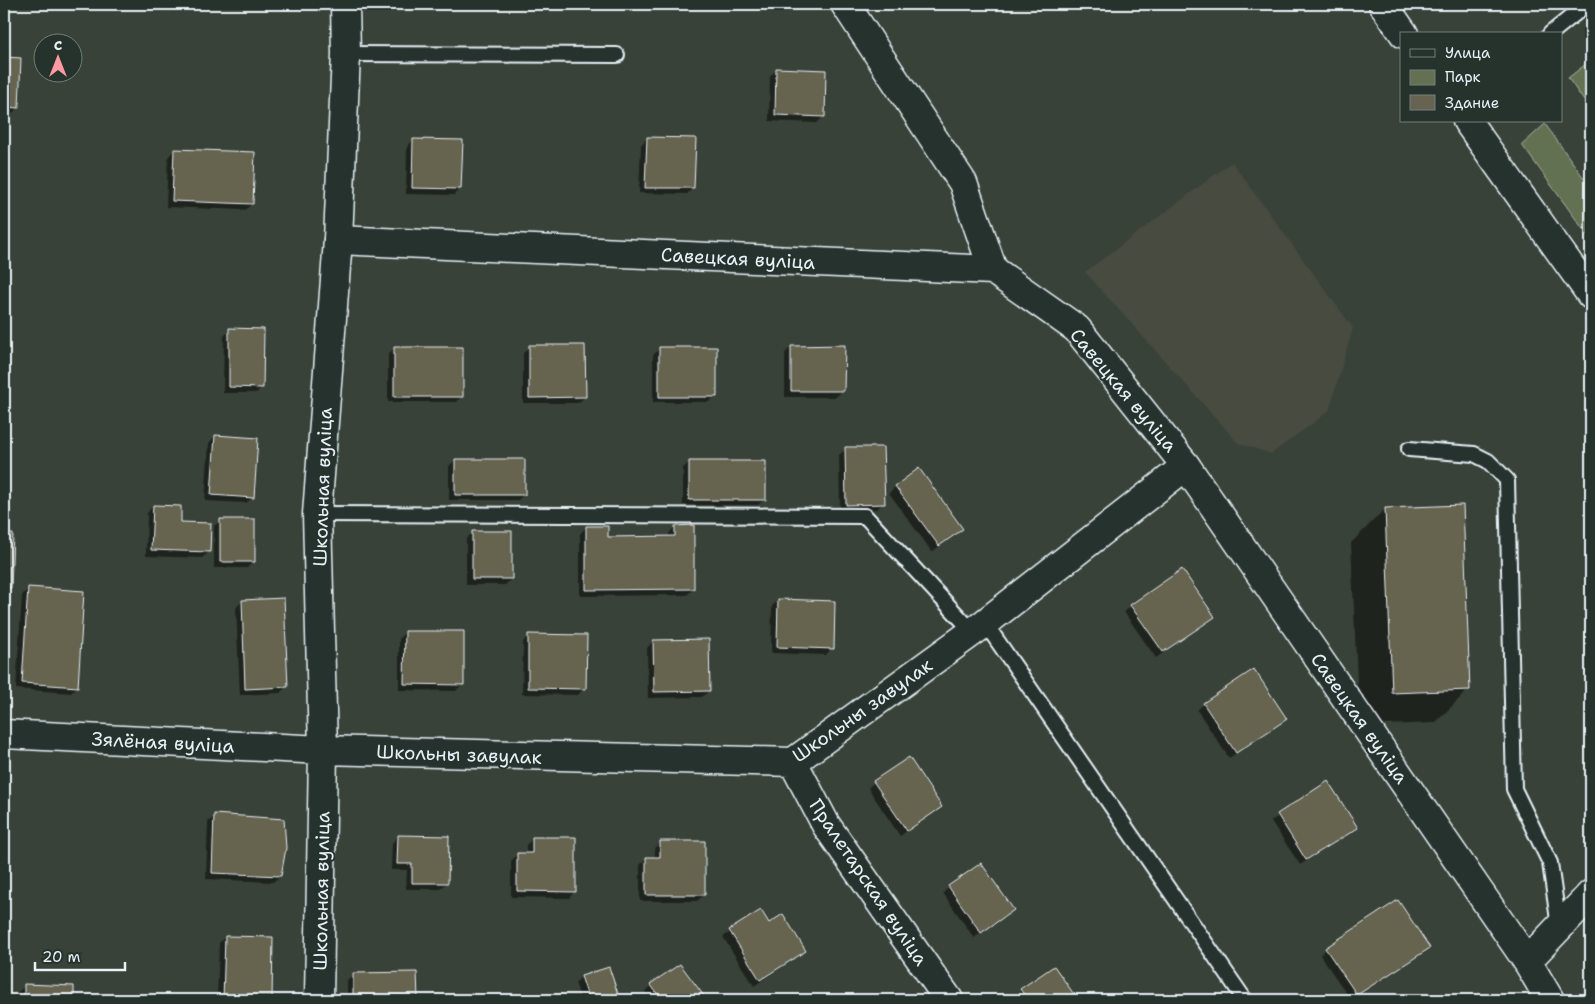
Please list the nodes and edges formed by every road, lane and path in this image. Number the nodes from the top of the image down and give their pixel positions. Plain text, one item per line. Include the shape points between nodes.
1 (345, 4) edge
2 (845, 4) edge
3 (1383, 4) edge
4 (1587, 4) edge
5 (1403, 32) edge
6 (1552, 32) edge
7 (346, 54) junction
8 (617, 55) dead end
9 (1468, 122) edge
10 (338, 240) junction
11 (993, 270) junction
12 (1591, 295) edge
13 (1409, 449) dead end
14 (1186, 466) junction
15 (317, 514) junction
16 (979, 627) junction
17 (4, 734) edge
18 (323, 750) junction
19 (793, 762) junction
20 (1591, 894) edge
21 (1560, 928) junction
22 (1527, 961) junction
23 (319, 1000) edge
24 (949, 1000) edge
25 (1245, 1000) edge
26 (1550, 1000) edge

1 - 7 street, Школьная вуліца
2 - 11 street via 963,182
3 - 5 street
4 - 6 lane
7 - 8 lane
7 - 10 street, Школьная вуліца
9 - 12 street
10 - 11 street, Савецкая вуліца
10 - 15 street, Школьная вуліца
11 - 14 street, Савецкая вуліца via 1077,329
13 - 21 lane via 1474,454 1488,461 1507,480 1514,789 1550,862
14 - 16 street, Школьны завулак
14 - 22 street, Савецкая вуліца
15 - 16 lane via 865,516
15 - 18 street, Школьная вуліца
16 - 19 street, Школьны завулак
16 - 25 lane
17 - 18 street, Зялёная вуліца
18 - 19 street, Школьны завулак
18 - 23 street, Школьная вуліца
19 - 24 street, Пралетарская вуліца via 826,825
20 - 21 street
21 - 22 street
22 - 26 street, Савецкая вуліца

